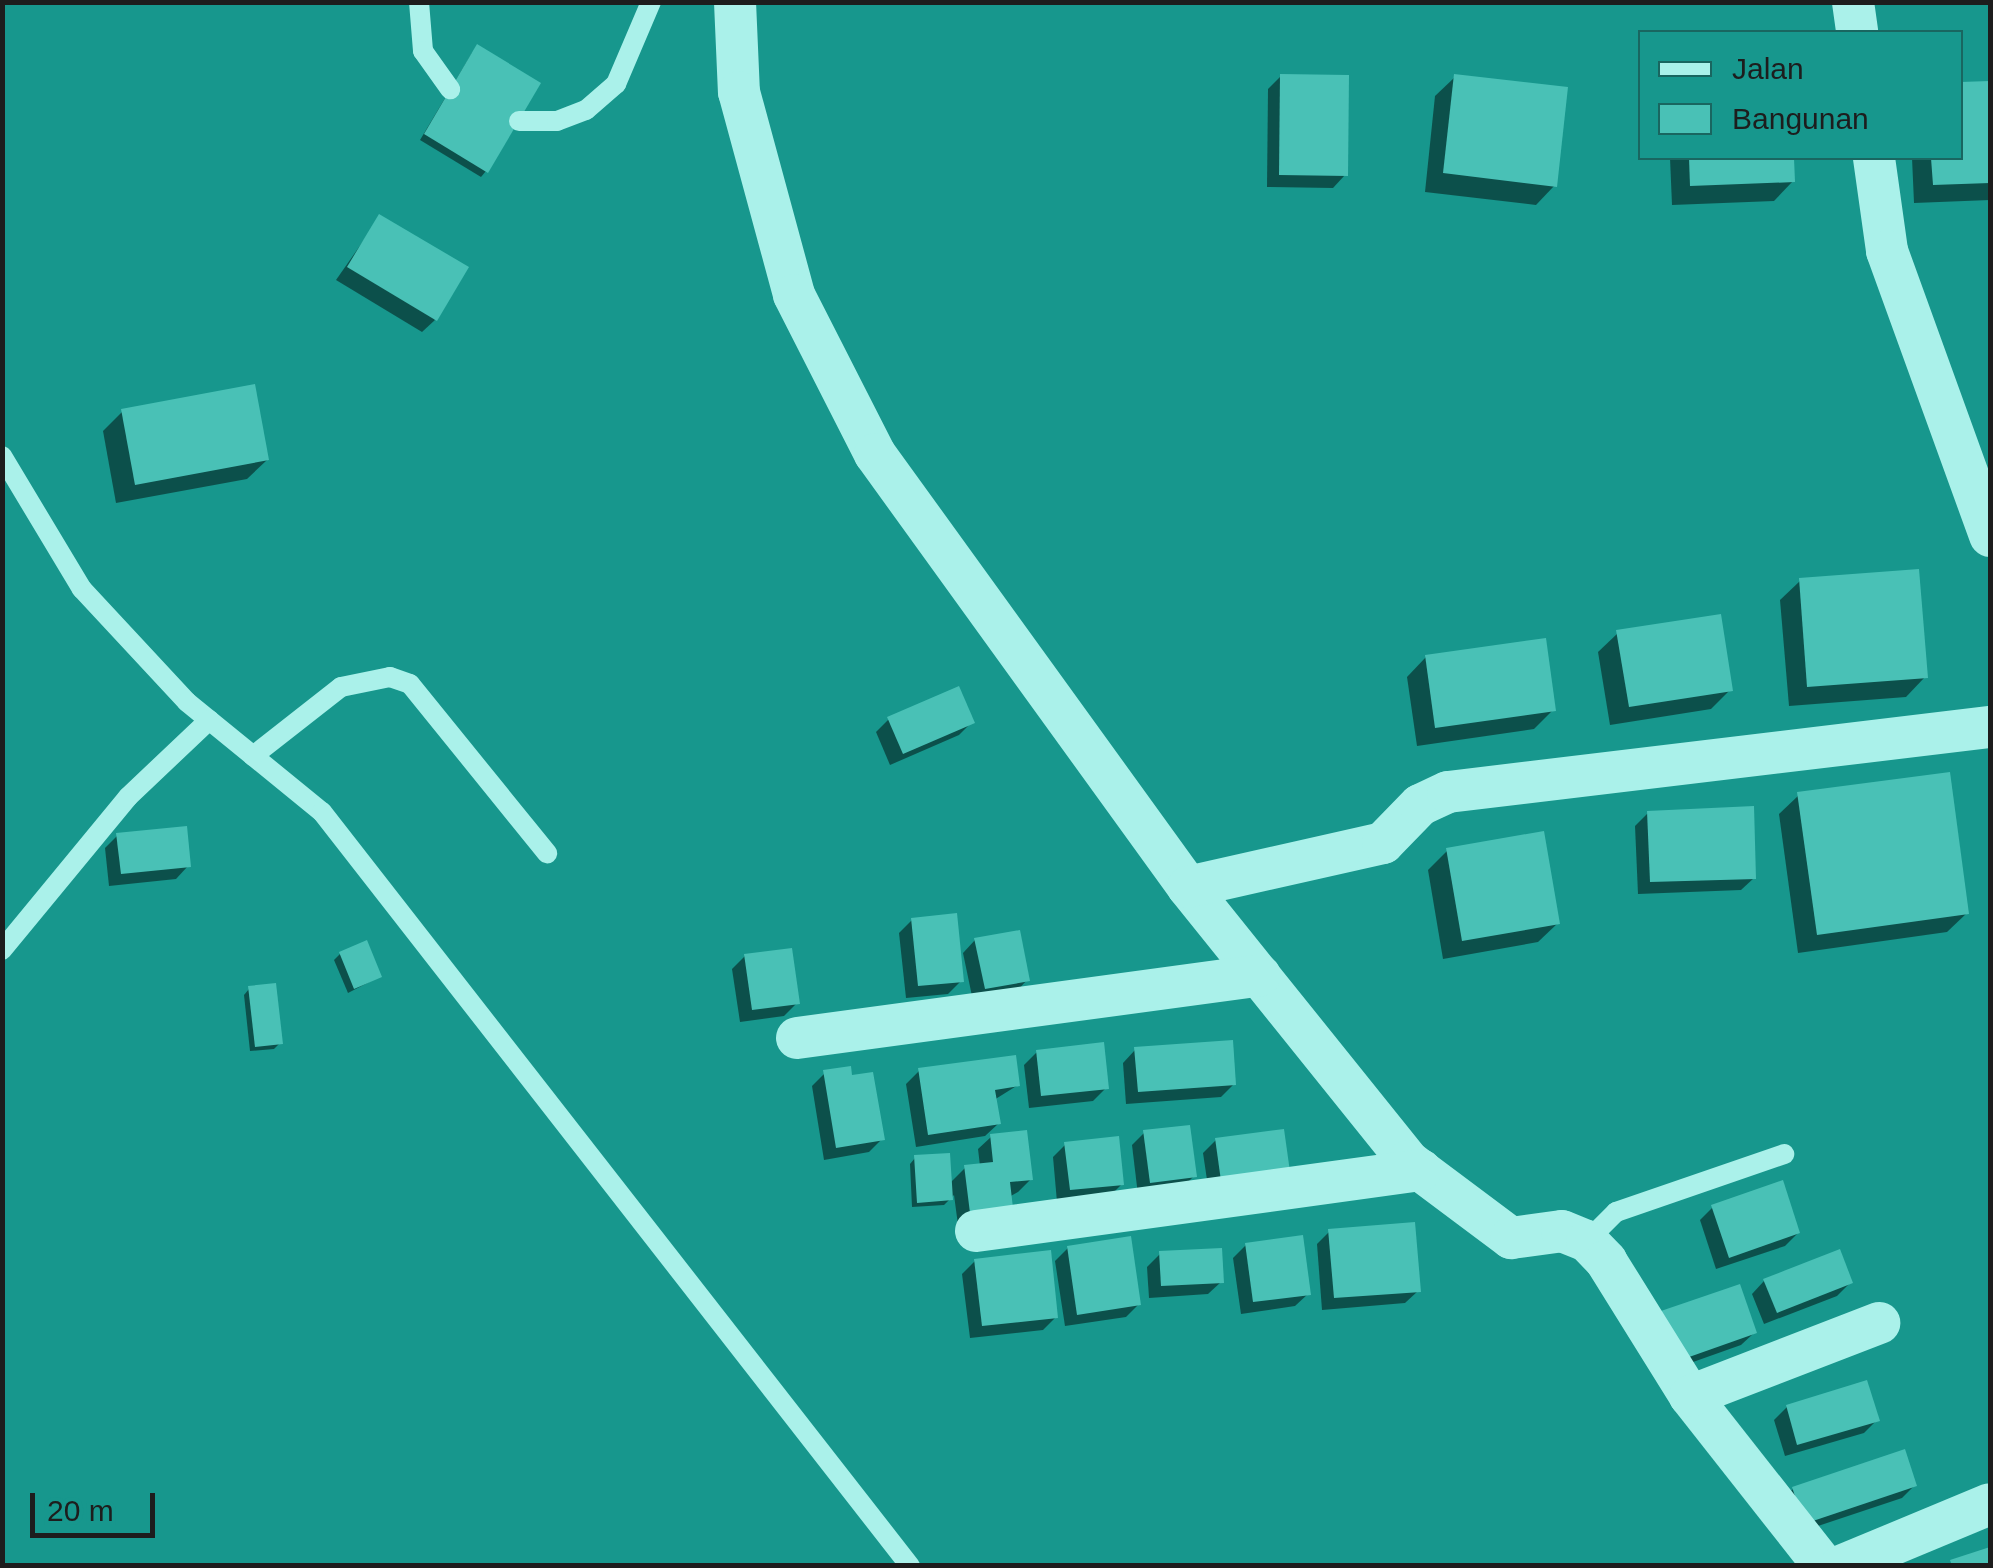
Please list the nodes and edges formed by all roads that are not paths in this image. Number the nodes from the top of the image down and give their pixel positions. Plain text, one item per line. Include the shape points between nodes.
1 (419, 2) edge
2 (651, 2) edge
3 (735, 2) edge
4 (1853, 2) edge
5 (1857, 30) edge
6 (450, 89) dead end
7 (518, 122) dead end
8 (1874, 160) edge
9 (2, 456) edge
10 (1990, 536) edge
11 (209, 720) junction
12 (1990, 726) edge
13 (253, 756) junction
14 (547, 853) dead end
15 (1188, 887) junction
16 (2, 950) edge
17 (1260, 975) junction
18 (798, 1038) dead end
19 (1784, 1154) dead end
20 (1421, 1170) junction
21 (976, 1231) dead end
22 (1587, 1242) junction
23 (1880, 1323) dead end
24 (1690, 1396) junction
25 (1990, 1504) edge
26 (910, 1566) edge
27 (1824, 1566) edge
28 (1841, 1566) edge

1 - 6 lane via 423,50
2 - 7 lane via 616,84 586,110 556,121
3 - 15 street via 739,92 794,295 875,454
4 - 5 street
8 - 10 street via 1887,251
9 - 11 lane via 82,589
11 - 13 lane
11 - 16 lane via 128,797
12 - 15 street via 1448,792 1420,806 1383,843
13 - 14 lane via 341,687 390,677 410,684
13 - 26 lane via 322,812
15 - 17 street
17 - 18 street
17 - 20 street
19 - 22 lane via 1616,1212
20 - 21 street
20 - 22 street via 1511,1238 1562,1231
22 - 24 street via 1606,1261
23 - 24 street
24 - 27 street
25 - 28 street

